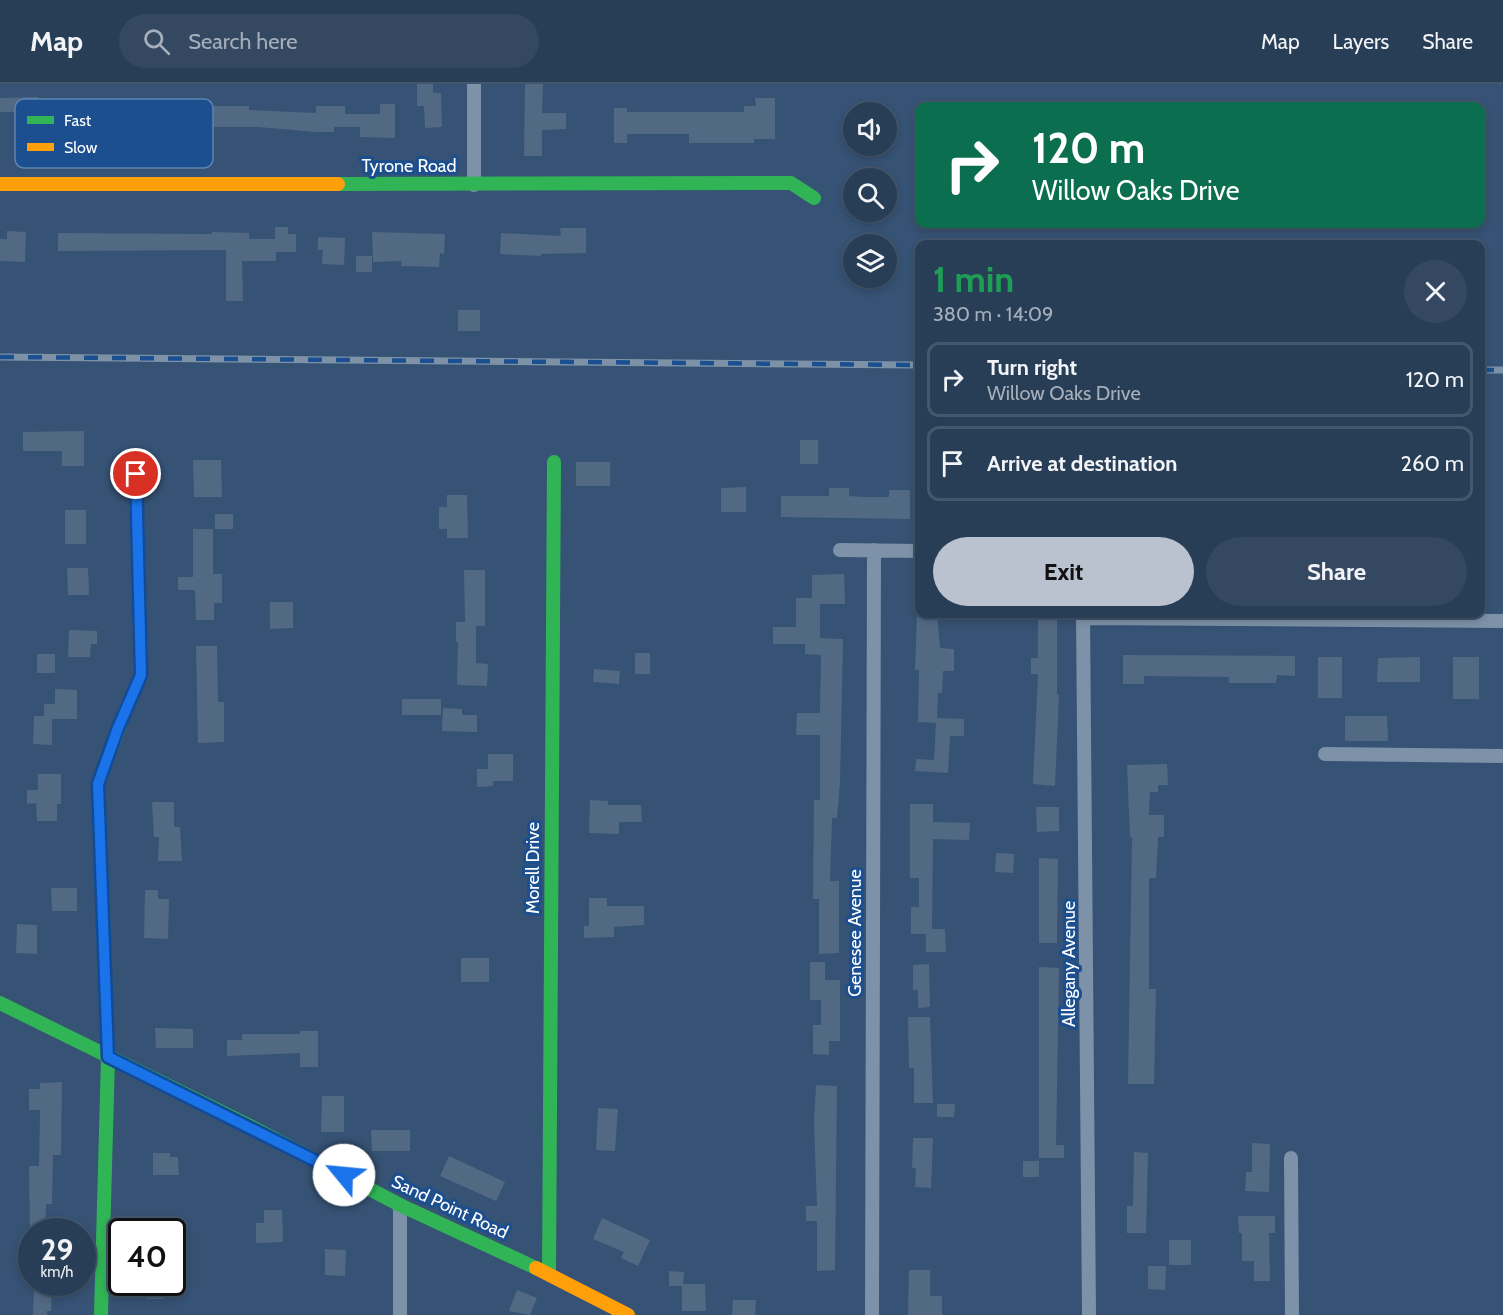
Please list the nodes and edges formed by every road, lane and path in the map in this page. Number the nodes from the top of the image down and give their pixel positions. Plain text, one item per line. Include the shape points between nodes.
1 (474, 84) edge
2 (0, 184) edge
3 (474, 184) junction
4 (814, 198) dead end
5 (554, 462) dead end
6 (136, 474) dead end
7 (840, 550) dead end
8 (874, 550) junction
9 (915, 551) edge
10 (1084, 618) edge
11 (1252, 618) edge
12 (1503, 621) edge
13 (1325, 754) dead end
14 (1503, 756) edge
15 (0, 1003) edge
16 (108, 1057) junction
17 (1291, 1158) dead end
18 (400, 1205) junction
19 (549, 1274) junction
20 (626, 1314) edge
21 (101, 1315) edge
22 (400, 1315) edge
23 (872, 1315) edge
24 (1089, 1315) edge
25 (1292, 1315) edge

1 - 3 street
2 - 3 street, Tyrone Road
3 - 4 street, Tyrone Road via 791,183
5 - 19 street, Morell Drive
6 - 16 street via 141,675 98,784
7 - 8 street
8 - 9 street
8 - 23 street, Genesee Avenue
10 - 24 street, Allegany Avenue
11 - 12 street
13 - 14 street
15 - 16 street, Sand Point Road
16 - 18 street, Sand Point Road
16 - 21 street
17 - 25 street
18 - 19 street, Sand Point Road
18 - 22 street
19 - 20 street, Sand Point Road

